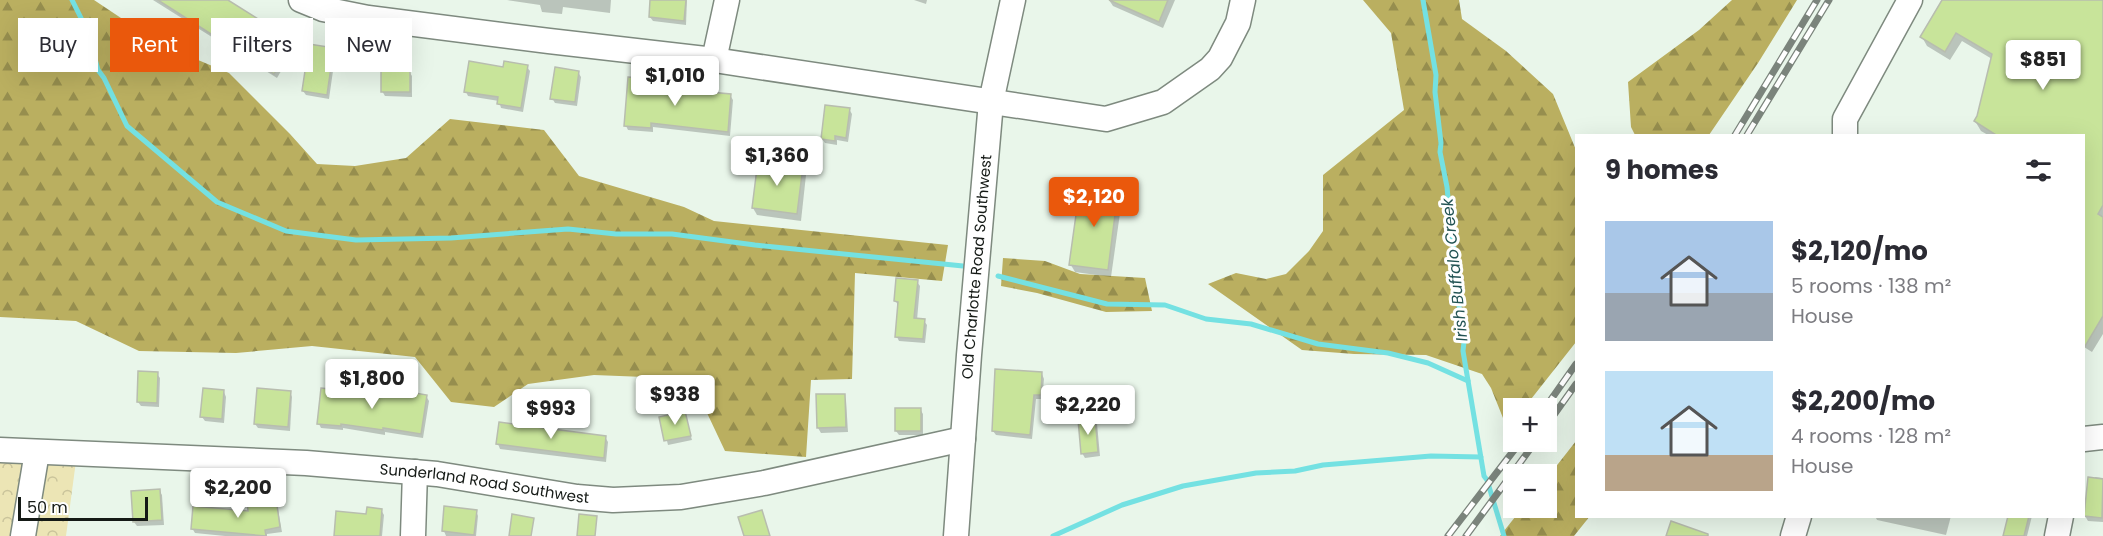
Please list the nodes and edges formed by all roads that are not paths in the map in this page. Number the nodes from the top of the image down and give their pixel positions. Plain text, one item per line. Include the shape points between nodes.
1 (301, 0) edge
2 (727, 0) edge
3 (1013, 0) edge
4 (1243, 0) edge
5 (1910, 0) edge
6 (369, 9) edge
7 (714, 60) junction
8 (991, 102) junction
9 (1845, 134) edge
10 (963, 439) junction
11 (0, 450) edge
12 (37, 452) junction
13 (415, 472) junction
14 (1798, 518) edge
15 (2061, 518) edge
16 (23, 536) edge
17 (413, 536) edge
18 (956, 536) edge
19 (1793, 536) edge
20 (2057, 536) edge

1 - 6 street via 323,9
2 - 7 street
3 - 8 street, Old Charlotte Road Southwest
4 - 8 street via 1238,23 1220,57 1210,69 1163,102 1106,119
5 - 9 street via 1845,119
6 - 7 street via 538,40
7 - 8 street
8 - 10 street, Old Charlotte Road Southwest
10 - 13 street, Sunderland Road Southwest via 764,483 681,497 577,497
10 - 18 street, Old Charlotte Road Southwest
11 - 12 street, Sunderland Road Southwest
12 - 13 street, Sunderland Road Southwest via 306,463
12 - 16 street
13 - 17 street
14 - 19 street
15 - 20 street

